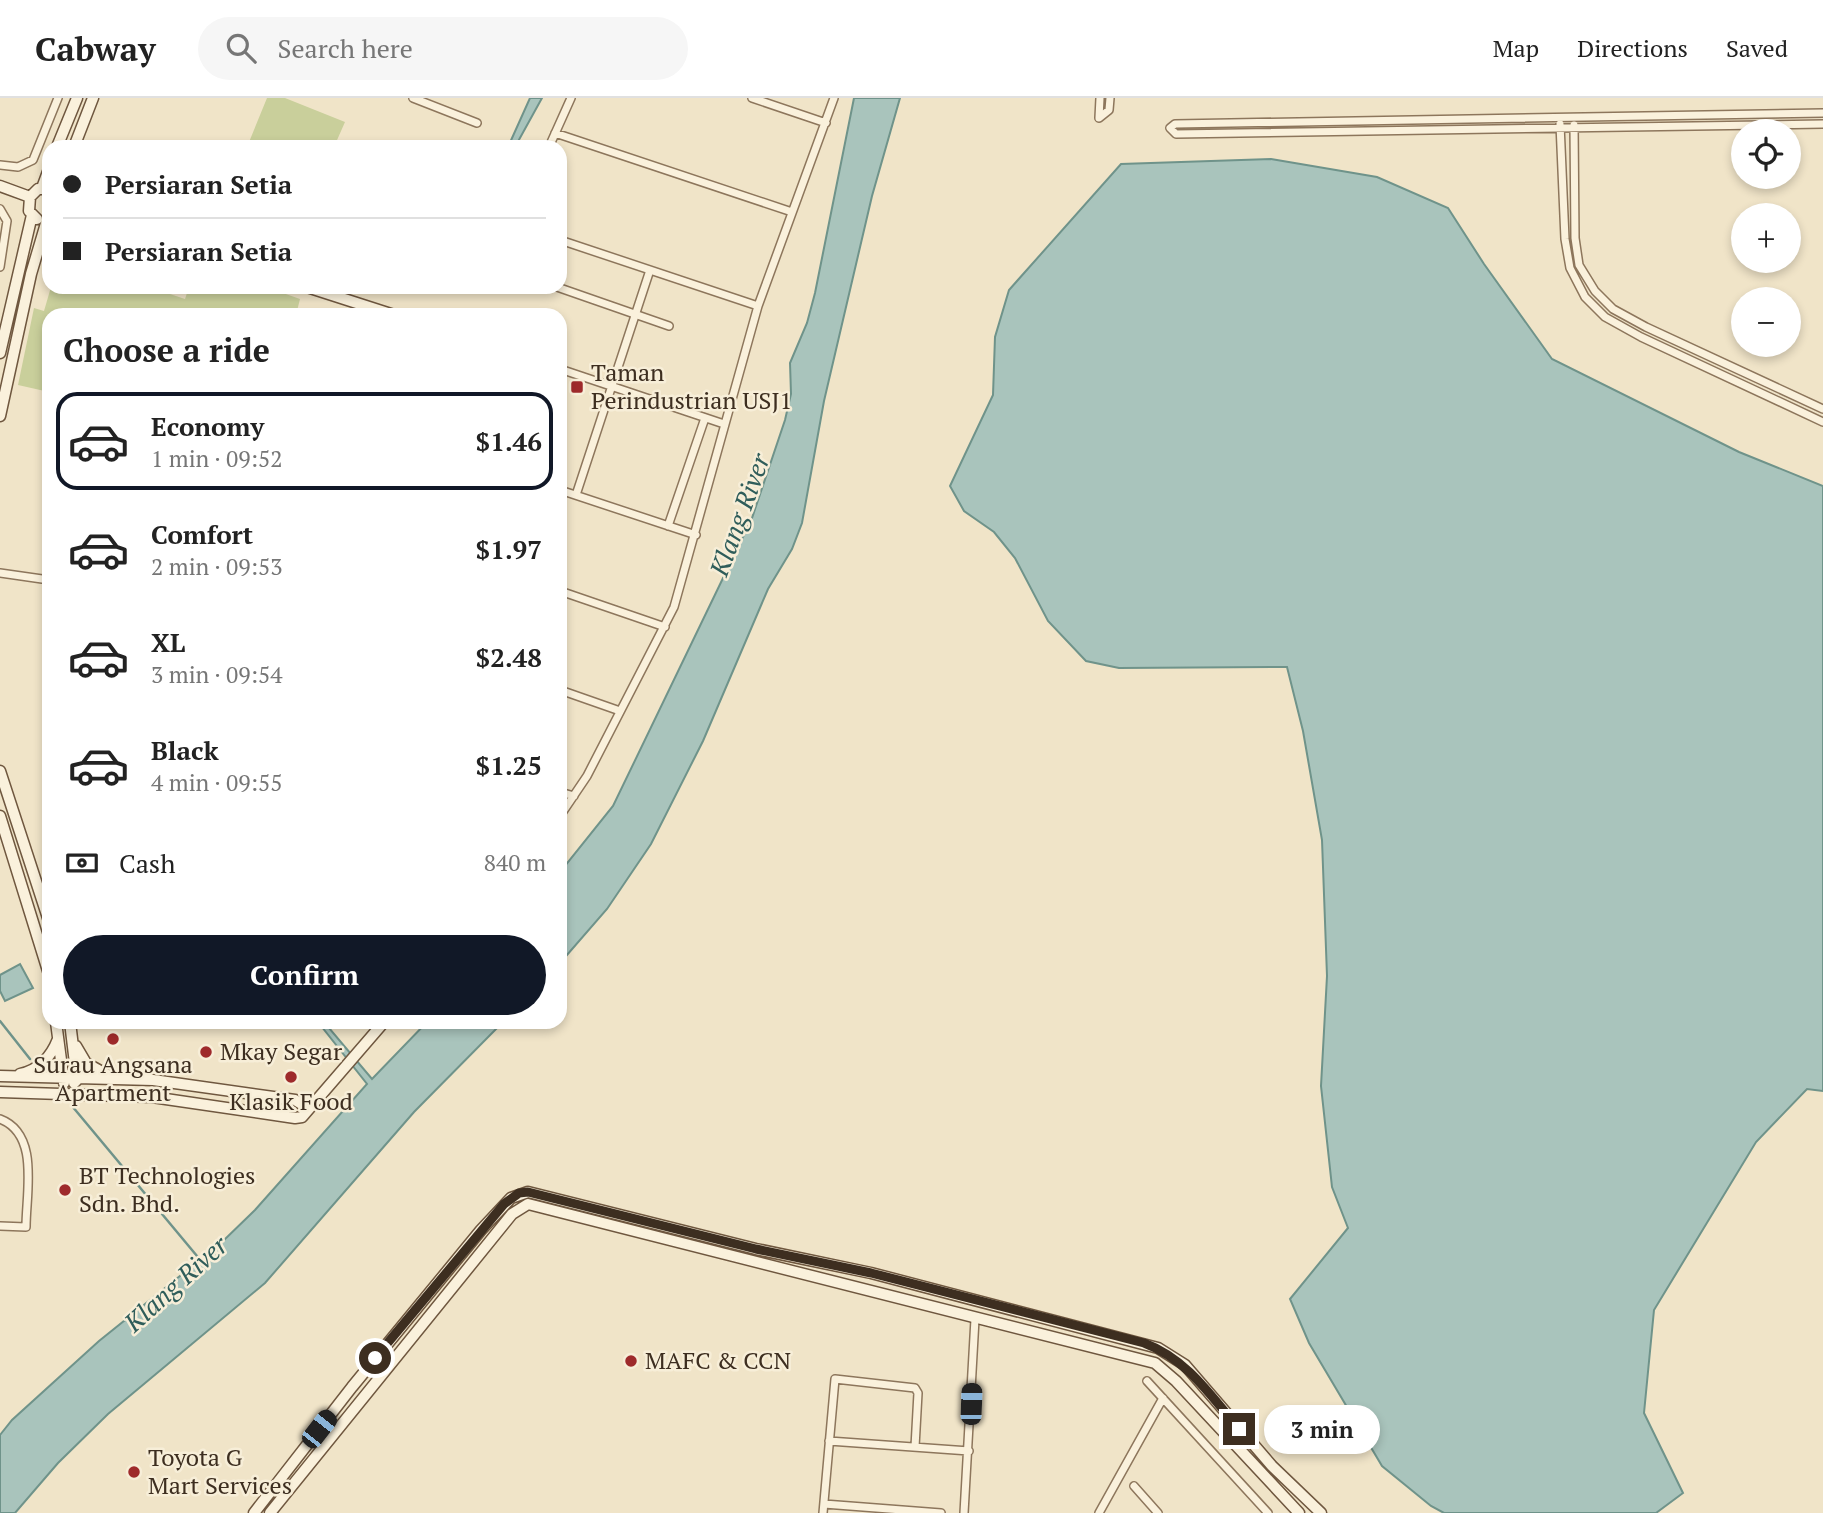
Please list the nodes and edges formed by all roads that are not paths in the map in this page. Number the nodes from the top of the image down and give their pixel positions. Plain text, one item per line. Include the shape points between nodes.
1 (58, 98) edge
2 (77, 98) edge
3 (93, 98) edge
4 (413, 98) edge
5 (571, 98) edge
6 (752, 98) edge
7 (834, 98) edge
8 (1100, 98) edge
9 (1110, 98) edge
10 (1823, 113) edge
11 (1560, 117) junction
12 (1574, 118) junction
13 (477, 123) dead end
14 (826, 123) junction
15 (1823, 124) edge
16 (1561, 128) junction
17 (1574, 128) junction
18 (555, 132) junction
19 (60, 140) edge
20 (77, 140) edge
21 (552, 140) edge
22 (1, 166) edge
23 (0, 186) edge
24 (42, 191) edge
25 (30, 197) junction
26 (0, 209) edge
27 (792, 212) junction
28 (32, 215) junction
29 (42, 218) edge
30 (42, 242) edge
31 (567, 242) edge
32 (0, 267) edge
33 (650, 270) junction
34 (567, 290) edge
35 (329, 294) edge
36 (758, 306) junction
37 (372, 308) edge
38 (636, 314) junction
39 (669, 326) dead end
40 (0, 353) edge
41 (567, 371) edge
42 (3, 386) edge
43 (611, 386) junction
44 (1823, 409) edge
45 (0, 416) edge
46 (705, 418) junction
47 (1823, 422) edge
48 (724, 424) junction
49 (567, 492) edge
50 (576, 495) junction
51 (668, 526) junction
52 (696, 535) junction
53 (0, 573) edge
54 (42, 579) edge
55 (567, 593) edge
56 (665, 627) junction
57 (567, 693) edge
58 (621, 711) junction
59 (0, 771) edge
60 (567, 794) edge
61 (574, 796) junction
62 (567, 806) edge
63 (0, 816) edge
64 (42, 899) edge
65 (42, 951) edge
66 (57, 1029) edge
67 (72, 1029) edge
68 (378, 1029) edge
69 (58, 1037) junction
70 (73, 1039) junction
71 (5, 1076) edge
72 (62, 1080) junction
73 (77, 1080) junction
74 (118, 1080) junction
75 (0, 1092) edge
76 (69, 1093) junction
77 (306, 1111) junction
78 (0, 1119) edge
79 (523, 1193) junction
80 (525, 1205) junction
81 (0, 1226) edge
82 (979, 1301) junction
83 (975, 1319) junction
84 (1147, 1381) dead end
85 (1163, 1398) junction
86 (829, 1441) junction
87 (915, 1447) junction
88 (969, 1451) junction
89 (1134, 1486) dead end
90 (824, 1504) junction
91 (1318, 1512) edge
92 (254, 1513) edge
93 (270, 1513) edge
94 (824, 1513) edge
95 (941, 1513) edge
96 (964, 1513) edge
97 (1100, 1513) edge
98 (1158, 1513) edge
99 (1268, 1513) edge
100 (1299, 1513) edge

1 - 22 street via 33,160 18,167
2 - 19 street
3 - 20 street
4 - 13 street
5 - 18 street
6 - 14 street
7 - 14 street
8 - 9 street via 1099,118 1109,110
10 - 12 street
11 - 12 street
11 - 16 street
11 - 16 street via 1175,124 1170,128 1176,134
12 - 17 street
14 - 27 street
15 - 17 street
16 - 17 street
16 - 47 street via 1565,239 1570,268 1585,297 1605,317 1641,337
17 - 44 street via 1575,238 1579,265 1595,291 1613,309 1646,327
18 - 21 street
18 - 27 street
23 - 25 street
24 - 25 street
25 - 28 street
26 - 32 street via 7,228
27 - 36 street
28 - 29 street
28 - 40 street
30 - 42 street
31 - 33 street
33 - 36 street
33 - 38 street
34 - 38 street
35 - 37 street
36 - 48 street
38 - 39 street
38 - 43 street
41 - 43 street
42 - 45 street
43 - 46 street
43 - 50 street
46 - 48 street
46 - 51 street
48 - 52 street
49 - 50 street
50 - 51 street
51 - 52 street
52 - 56 street
53 - 54 street
55 - 56 street
56 - 58 street
57 - 58 street
58 - 61 street
59 - 64 street
60 - 61 street
61 - 62 street
63 - 65 street
66 - 69 street
67 - 70 street
68 - 77 street
69 - 71 street via 36,1069
69 - 72 street
70 - 73 street
70 - 74 street via 86,1063
71 - 72 street
72 - 73 street
72 - 76 street
73 - 74 street
73 - 76 street
74 - 77 street via 196,1084 295,1100
75 - 76 street
76 - 77 street via 152,1097 295,1118
78 - 81 street via 17,1128 26,1146 26,1227
79 - 80 street
79 - 82 street via 540,1193
79 - 92 street via 504,1204 428,1292
80 - 83 street via 538,1204
80 - 93 street via 512,1214
82 - 83 street
82 - 91 street via 1168,1353 1185,1365
83 - 88 street
83 - 100 street via 1155,1363
84 - 85 street
85 - 97 street
85 - 99 street
86 - 87 street
86 - 87 street via 837,1378 915,1388
86 - 90 street
87 - 88 street
88 - 96 street
89 - 98 street
90 - 94 street
90 - 95 street

